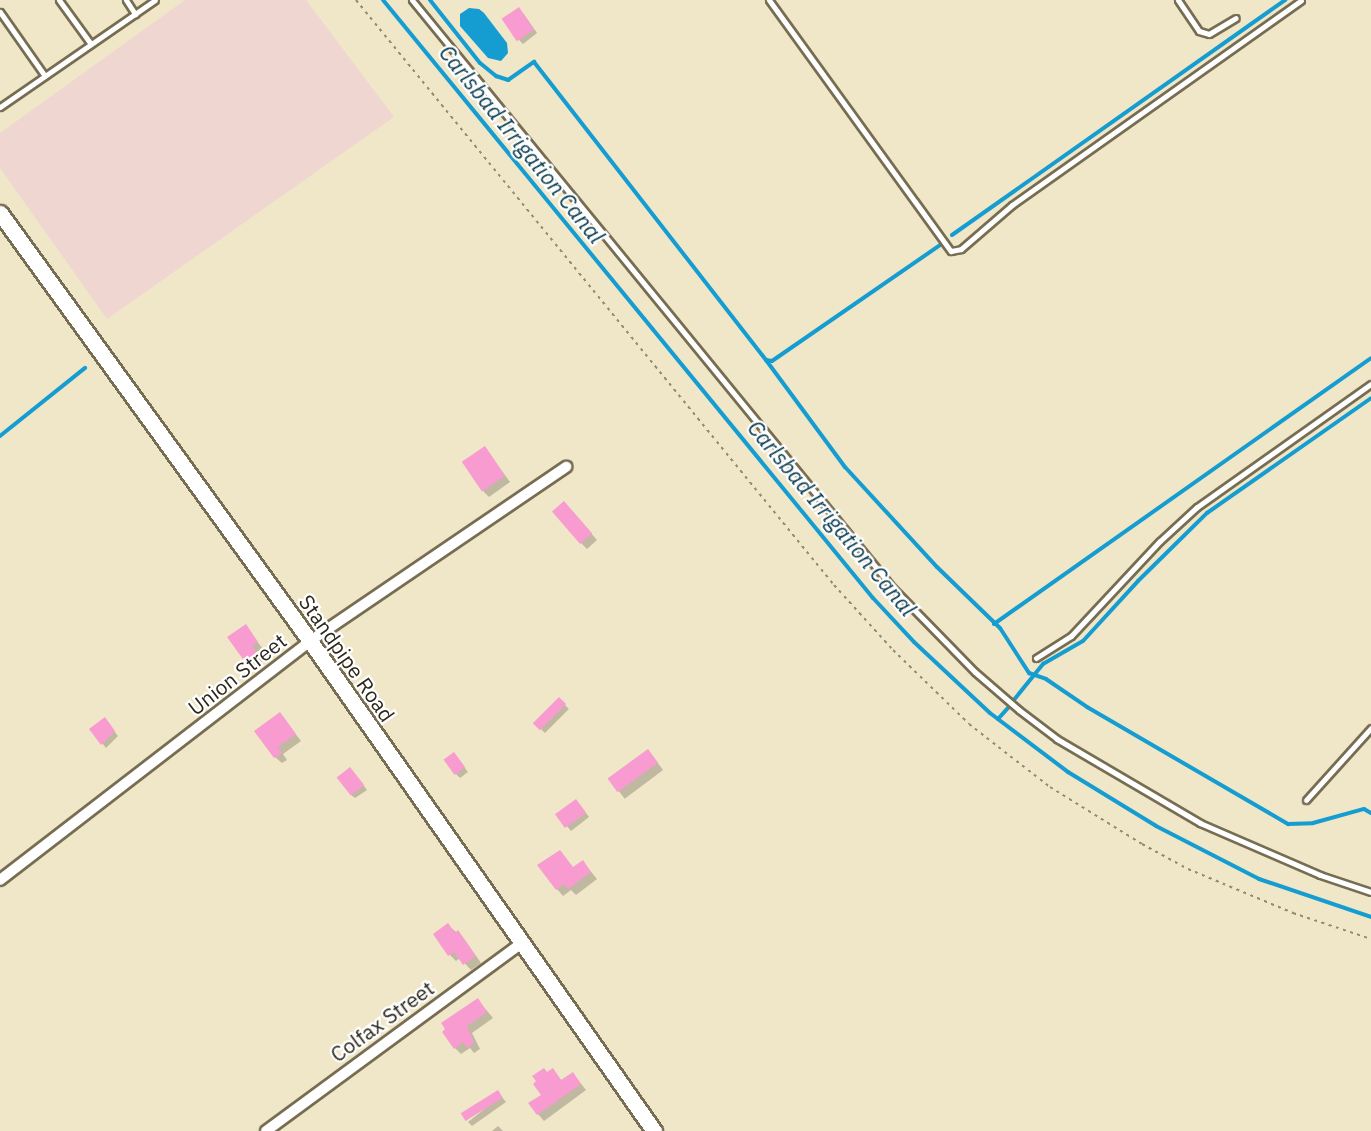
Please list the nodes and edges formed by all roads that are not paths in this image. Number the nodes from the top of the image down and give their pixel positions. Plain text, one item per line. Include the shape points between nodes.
1 (59, 0) edge
2 (126, 0) edge
3 (155, 0) edge
4 (412, 0) edge
5 (769, 0) edge
6 (1178, 0) edge
7 (1301, 0) edge
8 (0, 12) edge
9 (135, 14) junction
10 (1236, 18) dead end
11 (91, 44) junction
12 (45, 76) junction
13 (0, 107) edge
14 (0, 213) edge
15 (1371, 384) edge
16 (566, 467) dead end
17 (310, 641) junction
18 (1036, 658) dead end
19 (1371, 728) edge
20 (1306, 800) dead end
21 (0, 880) edge
22 (1371, 891) edge
23 (522, 943) junction
24 (266, 1131) edge
25 (654, 1131) edge

1 - 11 lane
2 - 9 lane
3 - 9 lane
4 - 22 lane via 878,570 928,627 975,672 1058,739 1200,823 1310,871
5 - 7 lane via 951,251 961,249 1012,205
6 - 10 lane via 1199,31 1209,34
8 - 12 lane
9 - 11 lane
11 - 12 lane
12 - 13 lane
14 - 17 street, Standpipe Road
15 - 18 lane via 1197,507 1071,636
16 - 17 street, Union Street
17 - 21 street, Union Street
17 - 23 street, Standpipe Road
19 - 20 lane
23 - 24 street, Colfax Street
23 - 25 street, Standpipe Road

